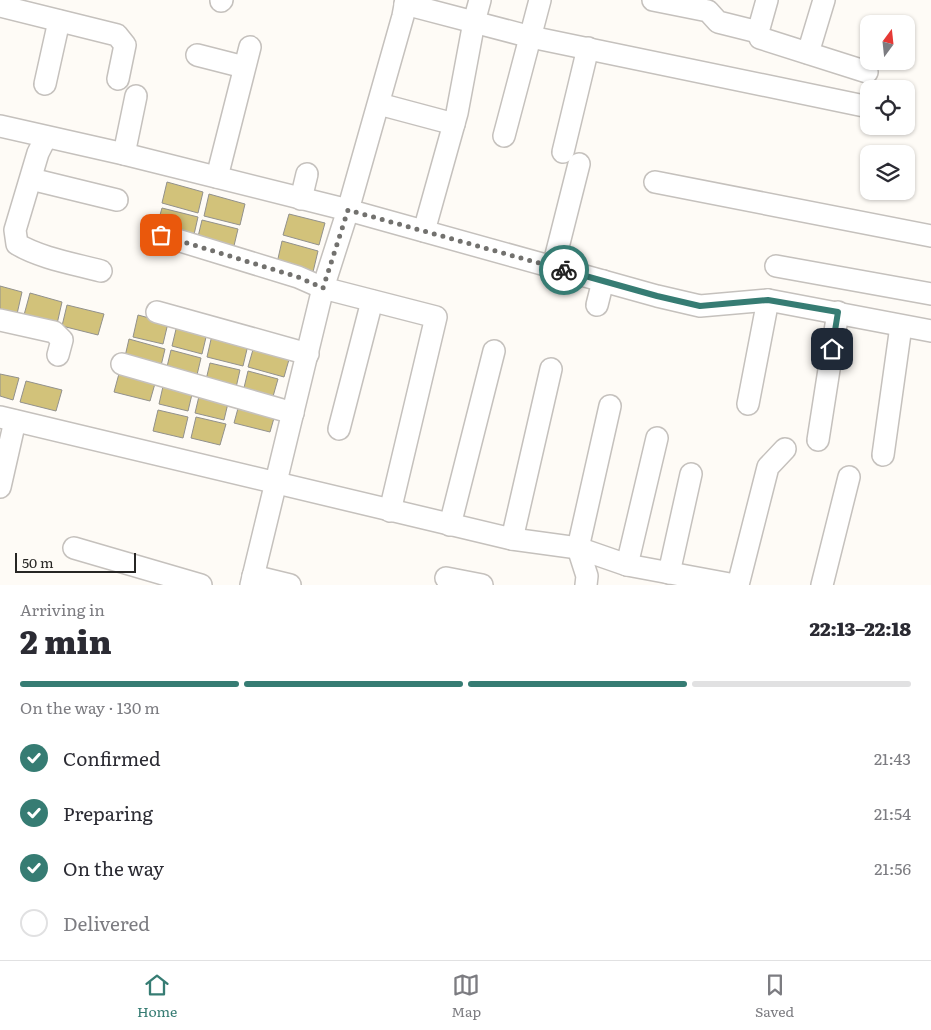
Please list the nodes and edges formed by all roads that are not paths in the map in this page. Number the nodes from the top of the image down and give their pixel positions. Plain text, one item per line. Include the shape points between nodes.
1 (480, 0) edge
2 (540, 0) edge
3 (653, 0) edge
4 (767, 0) edge
5 (824, 0) edge
6 (405, 2) edge
7 (709, 5) edge
8 (0, 6) edge
9 (59, 21) junction
10 (474, 22) junction
11 (758, 32) junction
12 (531, 37) junction
13 (250, 47) dead end
14 (588, 48) junction
15 (808, 53) junction
16 (197, 55) dead end
17 (244, 67) junction
18 (867, 72) dead end
19 (118, 79) dead end
20 (45, 84) dead end
21 (136, 96) dead end
22 (379, 104) junction
23 (860, 105) edge
24 (454, 124) junction
25 (0, 126) edge
26 (504, 136) dead end
27 (46, 137) junction
28 (124, 154) junction
29 (307, 174) dead end
30 (217, 177) junction
31 (30, 178) junction
32 (655, 182) dead end
33 (301, 199) junction
34 (117, 200) dead end
35 (348, 210) junction
36 (424, 231) junction
37 (161, 235) dead end
38 (931, 236) edge
39 (776, 266) dead end
40 (553, 267) junction
41 (101, 271) dead end
42 (603, 281) junction
43 (323, 288) junction
44 (931, 294) edge
45 (768, 300) junction
46 (372, 301) junction
47 (597, 305) dead end
48 (157, 312) dead end
49 (838, 312) junction
50 (0, 320) edge
51 (902, 326) junction
52 (931, 331) edge
53 (494, 351) dead end
54 (308, 354) junction
55 (58, 355) dead end
56 (122, 364) dead end
57 (551, 369) dead end
58 (748, 404) dead end
59 (610, 406) dead end
60 (293, 413) junction
61 (8, 419) edge
62 (339, 429) dead end
63 (657, 438) dead end
64 (818, 440) dead end
65 (785, 449) dead end
66 (883, 455) dead end
67 (691, 474) dead end
68 (849, 477) dead end
69 (275, 484) junction
70 (0, 487) edge
71 (390, 510) junction
72 (450, 525) junction
73 (512, 539) junction
74 (74, 548) dead end
75 (578, 548) junction
76 (627, 565) junction
77 (446, 578) dead end
78 (676, 578) edge
79 (252, 581) edge
80 (201, 585) edge
81 (290, 585) edge
82 (482, 585) edge
83 (586, 585) edge
84 (737, 585) edge
85 (822, 585) edge

1 - 10 street
2 - 12 street
3 - 7 street
4 - 11 street
5 - 15 street
6 - 10 street
6 - 22 street
7 - 11 street via 718,22
8 - 9 street
9 - 19 street via 117,35 125,46
9 - 20 street
10 - 12 street
10 - 24 street
11 - 15 street via 760,38
12 - 14 street
12 - 26 street
13 - 17 street
14 - 23 street
14 - 40 street
15 - 18 street
16 - 17 street
17 - 30 street
21 - 28 street
22 - 24 street
22 - 35 street
24 - 36 street
25 - 27 street
27 - 28 street
27 - 31 street
28 - 30 street
29 - 33 street
30 - 33 street
31 - 34 street
31 - 41 street via 15,230 17,244 38,254
32 - 38 street
33 - 35 street
35 - 36 street
35 - 43 street
36 - 40 street
37 - 43 street via 298,277
39 - 44 street
40 - 42 street
42 - 45 street via 700,306
42 - 47 street
43 - 46 street
43 - 54 street
45 - 49 street
45 - 58 street
46 - 62 street
46 - 71 street via 436,317
48 - 54 street
49 - 51 street
49 - 64 street
50 - 55 street via 54,332 62,340
51 - 52 street
51 - 66 street
53 - 72 street
54 - 60 street
56 - 60 street
57 - 73 street
59 - 75 street
60 - 69 street
61 - 69 street
61 - 70 street
63 - 76 street
65 - 84 street via 768,467
67 - 78 street
68 - 85 street
69 - 71 street
69 - 79 street
71 - 72 street
72 - 73 street
73 - 75 street
74 - 80 street
75 - 76 street
75 - 83 street via 587,576
76 - 78 street
77 - 82 street
78 - 84 street
79 - 81 street

